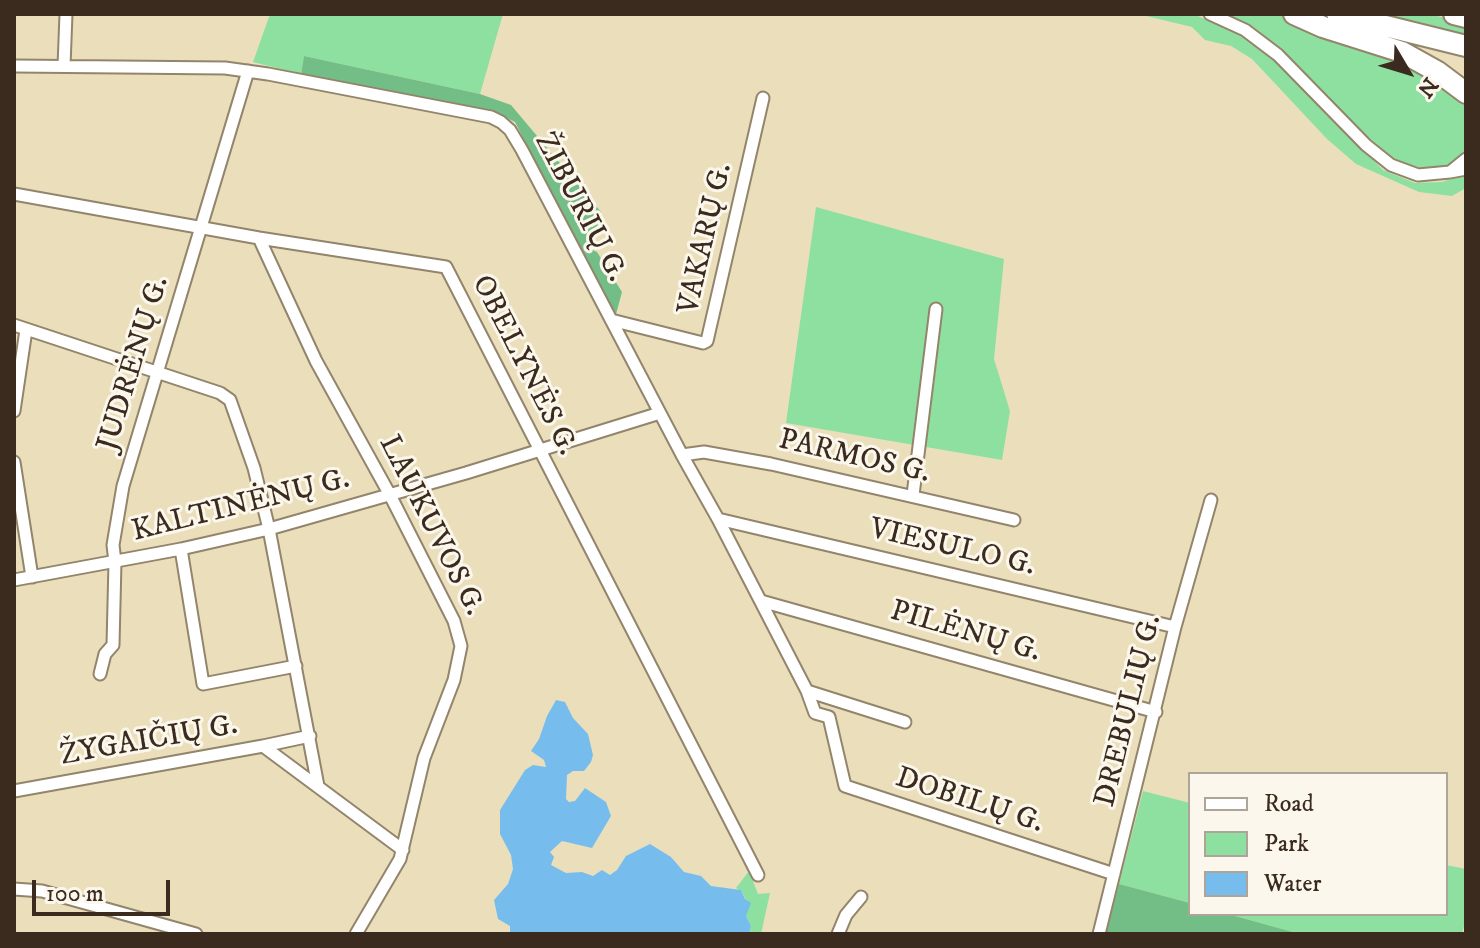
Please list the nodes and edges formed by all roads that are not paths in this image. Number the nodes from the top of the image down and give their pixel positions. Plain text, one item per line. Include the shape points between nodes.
1 (66, 14) edge
2 (1210, 14) edge
3 (1294, 14) edge
4 (1337, 14) edge
5 (1454, 14) edge
6 (1466, 17) edge
7 (1466, 46) edge
8 (14, 66) edge
9 (64, 66) junction
10 (248, 71) junction
11 (1466, 93) edge
12 (763, 98) dead end
13 (1466, 159) edge
14 (1466, 169) edge
15 (1450, 172) junction
16 (14, 194) edge
17 (201, 227) junction
18 (259, 238) junction
19 (936, 309) dead end
20 (611, 320) junction
21 (14, 325) edge
22 (26, 330) junction
23 (158, 372) junction
24 (14, 411) edge
25 (660, 413) junction
26 (539, 451) junction
27 (682, 455) junction
28 (14, 462) edge
29 (390, 495) junction
30 (913, 495) junction
31 (1211, 500) dead end
32 (718, 519) junction
33 (1014, 520) dead end
34 (269, 529) junction
35 (181, 549) junction
36 (115, 562) junction
37 (32, 577) junction
38 (14, 580) edge
39 (761, 601) junction
40 (1175, 627) junction
41 (296, 666) junction
42 (100, 674) dead end
43 (807, 691) junction
44 (1156, 712) junction
45 (905, 722) dead end
46 (310, 736) junction
47 (263, 746) junction
48 (838, 749) joint
49 (318, 786) junction
50 (14, 791) edge
51 (403, 850) junction
52 (1114, 874) junction
53 (758, 875) dead end
54 (14, 889) edge
55 (861, 897) dead end
56 (196, 934) edge
57 (356, 934) edge
58 (838, 934) edge
59 (1099, 934) edge

1 - 9 street
2 - 15 street via 1245,30 1278,55 1391,165 1418,175
3 - 11 highway via 1402,52
4 - 7 highway
5 - 6 highway
8 - 9 street, ŽIBURIŲ G.
9 - 10 street, ŽIBURIŲ G.
10 - 17 street, JUDRĖNŲ G.
10 - 20 street, ŽIBURIŲ G. via 501,122 522,150
12 - 20 street, VAKARŲ G. via 707,341
13 - 15 street
14 - 15 street
16 - 17 street, OBELYNĖS G.
17 - 18 street, OBELYNĖS G.
17 - 23 street, JUDRĖNŲ G.
18 - 26 street, OBELYNĖS G. via 446,267
18 - 29 street, LAUKUVOS G. via 316,361
19 - 30 street
20 - 25 street, ŽIBURIŲ G.
21 - 22 street
22 - 23 street
22 - 24 street
23 - 34 street via 230,400
23 - 36 street, JUDRĖNŲ G. via 118,511
25 - 26 street, KALTINĖNŲ G.
25 - 27 street, ŽIBURIŲ G.
26 - 29 street, KALTINĖNŲ G.
26 - 53 street, OBELYNĖS G.
27 - 30 street, PARMOS G. via 704,452 757,461
27 - 32 street, ŽIBURIŲ G.
28 - 37 street
29 - 34 street, KALTINĖNŲ G.
29 - 51 street, LAUKUVOS G. via 454,621 461,646 454,680 424,758
30 - 33 street, PARMOS G.
31 - 40 street, DREBULIŲ G.
32 - 39 street, ŽIBURIŲ G.
32 - 40 street, VIESULO G.
34 - 35 street, KALTINĖNŲ G.
34 - 41 street
35 - 36 street, KALTINĖNŲ G.
35 - 41 street via 203,684
36 - 37 street, KALTINĖNŲ G.
36 - 42 street, JUDRĖNŲ G. via 113,645
37 - 38 street, KALTINĖNŲ G.
39 - 43 street, ŽIBURIŲ G.
39 - 44 street, PILĖNŲ G.
40 - 44 street, DREBULIŲ G.
41 - 46 street
43 - 45 street
43 - 48 street, ŽIBURIŲ G. via 815,713 829,717
44 - 52 street, DREBULIŲ G.
46 - 47 street
46 - 49 street
47 - 49 street, ŽYGAIČIŲ G.
47 - 50 street, ŽYGAIČIŲ G.
48 - 52 street, DOBILŲ G. via 842,779 852,790
49 - 51 street, ŽYGAIČIŲ G.
51 - 57 street, LAUKUVOS G.
52 - 59 street, DREBULIŲ G.
54 - 56 street via 42,891
55 - 58 street

